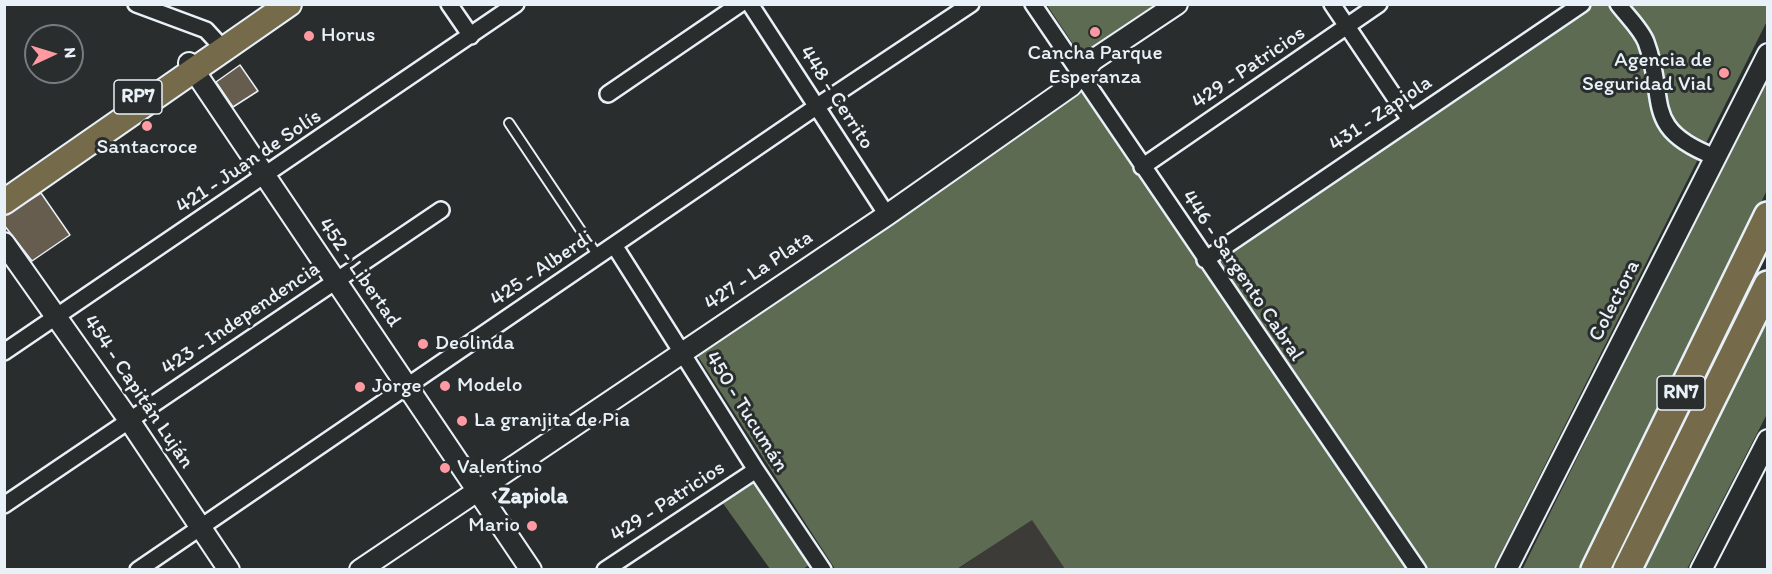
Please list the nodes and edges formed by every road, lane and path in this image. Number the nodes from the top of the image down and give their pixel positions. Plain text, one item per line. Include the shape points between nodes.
1 (136, 4) edge
2 (270, 4) edge
3 (289, 4) edge
4 (449, 4) edge
5 (516, 4) edge
6 (740, 4) edge
7 (750, 4) edge
8 (971, 4) edge
9 (1033, 4) edge
10 (1177, 4) edge
11 (1332, 4) edge
12 (1379, 4) edge
13 (1582, 4) edge
14 (1618, 4) edge
15 (1346, 27) junction
16 (471, 36) junction
17 (212, 37) junction
18 (1767, 54) edge
19 (192, 68) junction
20 (1081, 76) junction
21 (608, 94) dead end
22 (816, 106) junction
23 (1410, 120) junction
24 (509, 123) dead end
25 (1715, 158) junction
26 (1142, 166) junction
27 (264, 177) junction
28 (4, 187) edge
29 (4, 202) edge
30 (441, 210) dead end
31 (886, 215) junction
32 (1767, 216) edge
33 (4, 243) edge
34 (614, 245) junction
35 (598, 256) junction
36 (1206, 260) junction
37 (336, 281) junction
38 (1767, 285) edge
39 (58, 316) junction
40 (683, 351) junction
41 (4, 352) edge
42 (408, 386) junction
43 (129, 420) junction
44 (1767, 440) edge
45 (756, 470) junction
46 (477, 491) junction
47 (4, 505) edge
48 (200, 527) junction
49 (138, 570) edge
50 (229, 570) edge
51 (360, 570) edge
52 (531, 570) edge
53 (604, 570) edge
54 (823, 570) edge
55 (1418, 570) edge
56 (1506, 570) edge
57 (1595, 570) edge
58 (1627, 570) edge
59 (1701, 570) edge

1 - 17 street
2 - 17 main road, RP7
3 - 19 main road, RP7
4 - 16 street
5 - 16 street, 421 - Juan de Solís
6 - 21 street
7 - 22 street, 448 - Cerrito
8 - 22 street, 425 - Alberdi
9 - 20 street, 446 - Sargento Cabral
10 - 20 street, 427 - La Plata via 1093,60
11 - 15 street
12 - 15 street, 429 - Patricios
13 - 23 street, 431 - Zapiola
14 - 25 street via 1645,38 1658,108 1665,120 1687,147
15 - 23 street
15 - 26 street, 429 - Patricios
16 - 27 street, 421 - Juan de Solís
17 - 19 main road, RP7
18 - 25 street, Colectora
19 - 27 street, 452 - Libertad
19 - 28 main road, RP7
19 - 29 main road, RP7
20 - 26 street, 446 - Sargento Cabral
20 - 31 street, 427 - La Plata
22 - 31 street, 448 - Cerrito
22 - 34 street, 425 - Alberdi
23 - 36 street, 431 - Zapiola
24 - 35 lane
25 - 56 street, Colectora
26 - 36 street, 446 - Sargento Cabral
27 - 37 street, 452 - Libertad
27 - 39 street, 421 - Juan de Solís
30 - 37 street, 423 - Independencia
31 - 40 street, 427 - La Plata
32 - 57 highway, RN7
33 - 39 street, 454 - Capitán Luján
34 - 35 street, 425 - Alberdi
34 - 40 street, 450 - Tucumán
35 - 42 street, 425 - Alberdi
36 - 55 street, 446 - Sargento Cabral
37 - 42 street, 452 - Libertad
37 - 43 street, 423 - Independencia
38 - 58 highway, RN7
39 - 41 street, 421 - Juan de Solís
39 - 43 street, 454 - Capitán Luján
40 - 45 street, 450 - Tucumán
40 - 46 street, 427 - La Plata
42 - 46 street, 452 - Libertad
42 - 48 street, 425 - Alberdi
43 - 47 street, 423 - Independencia
43 - 48 street, 454 - Capitán Luján
44 - 59 street
45 - 53 street, 429 - Patricios
45 - 54 street, 450 - Tucumán
46 - 51 street, 427 - La Plata
46 - 52 street, 452 - Libertad
48 - 49 street, 425 - Alberdi
48 - 50 street, 454 - Capitán Luján

